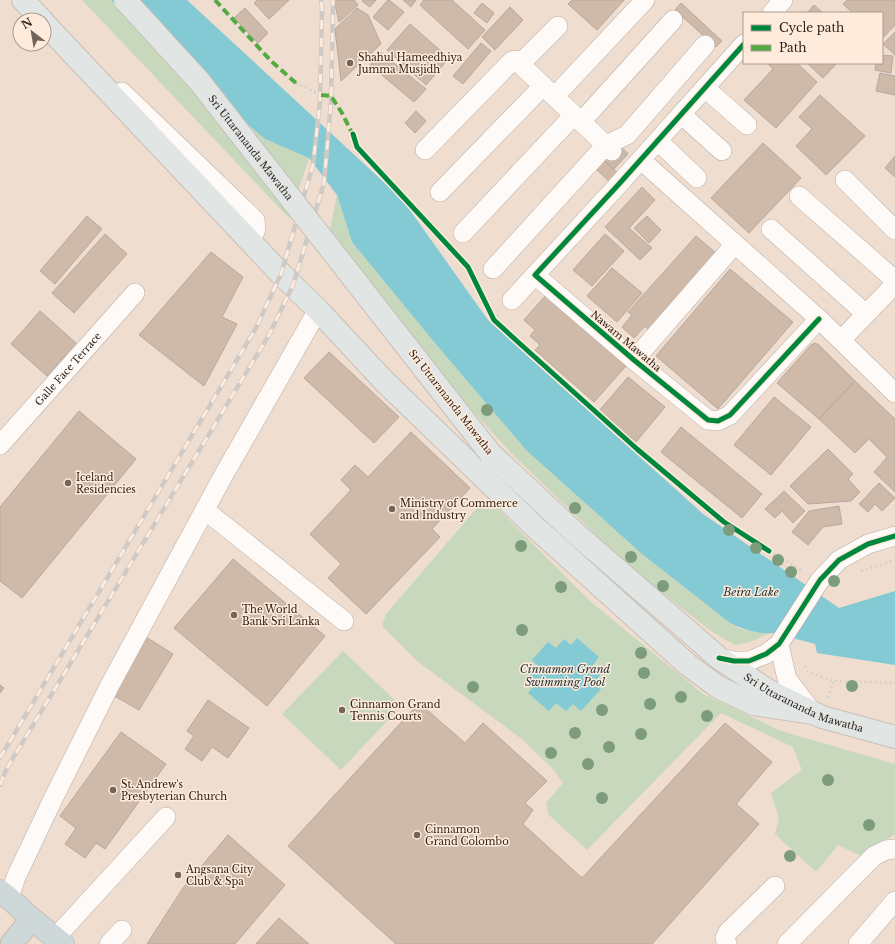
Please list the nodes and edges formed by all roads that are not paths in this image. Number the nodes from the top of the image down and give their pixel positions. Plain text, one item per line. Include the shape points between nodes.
1 (23, 0) edge
2 (34, 0) edge
3 (126, 0) edge
4 (645, 0) edge
5 (783, 0) edge
6 (34, 12) edge
7 (773, 12) edge
8 (673, 20) dead end
9 (558, 26) dead end
10 (52, 31) edge
11 (705, 45) dead end
12 (743, 45) edge
13 (520, 64) junction
14 (705, 88) junction
15 (549, 91) junction
16 (682, 114) junction
17 (578, 118) junction
18 (747, 125) dead end
19 (658, 141) junction
20 (425, 150) dead end
21 (722, 151) dead end
22 (623, 157) junction
23 (697, 178) dead end
24 (845, 180) dead end
25 (440, 192) dead end
26 (799, 196) dead end
27 (771, 228) dead end
28 (895, 230) edge
29 (463, 233) dead end
30 (248, 239) junction
31 (735, 244) junction
32 (493, 269) dead end
33 (535, 275) junction
34 (895, 280) edge
35 (895, 284) edge
36 (135, 293) dead end
37 (512, 300) dead end
38 (318, 310) junction
39 (866, 314) junction
40 (818, 319) junction
41 (841, 340) junction
42 (634, 360) junction
43 (895, 393) edge
44 (0, 445) edge
45 (205, 510) junction
46 (895, 536) edge
47 (344, 621) dead end
48 (782, 640) junction
49 (719, 658) junction
50 (813, 713) junction
51 (895, 737) edge
52 (166, 817) dead end
53 (895, 849) edge
54 (775, 886) dead end
55 (5, 895) edge
56 (895, 901) edge
57 (32, 919) junction
58 (122, 930) dead end
59 (8, 940) edge
60 (60, 941) edge
61 (110, 944) edge
62 (727, 944) edge
63 (787, 944) edge
64 (858, 944) edge

1 - 6 main road
2 - 30 street via 119,88 255,220 254,234
3 - 49 main road, Sri Uttarananda Mawatha, bridge via 199,81 490,453 574,532
4 - 15 street
5 - 7 street
8 - 17 street
9 - 13 street
10 - 30 main road
11 - 22 street via 627,135
12 - 14 street
13 - 15 street
13 - 20 street via 512,61
14 - 16 street
14 - 18 street
15 - 17 street
15 - 25 street
16 - 19 street
16 - 21 street
17 - 22 street
17 - 29 street
19 - 22 street
19 - 23 street
22 - 31 street
22 - 32 street
22 - 33 street
24 - 28 street
26 - 34 street
27 - 39 street
30 - 38 main road
31 - 40 street
31 - 42 street
33 - 37 street
33 - 42 street, Nawam Mawatha
35 - 39 street
36 - 44 street, Galle Face Terrace
38 - 45 street
38 - 50 main road via 384,381 535,527 688,665 718,687 753,704
39 - 41 street
40 - 41 street
40 - 42 street, Nawam Mawatha via 730,415 718,421 708,420
41 - 43 street
45 - 47 street
45 - 55 street via 110,685
46 - 48 street via 868,544 839,560 820,580
48 - 49 street via 766,654 749,661
48 - 50 street via 787,679
49 - 50 main road, Sri Uttarananda Mawatha via 769,691
50 - 51 main road, Sri Uttarananda Mawatha
52 - 60 street
53 - 63 street via 874,856
54 - 62 street via 728,932 725,938
55 - 57 highway
56 - 64 street
57 - 59 highway
57 - 60 highway
58 - 61 street

